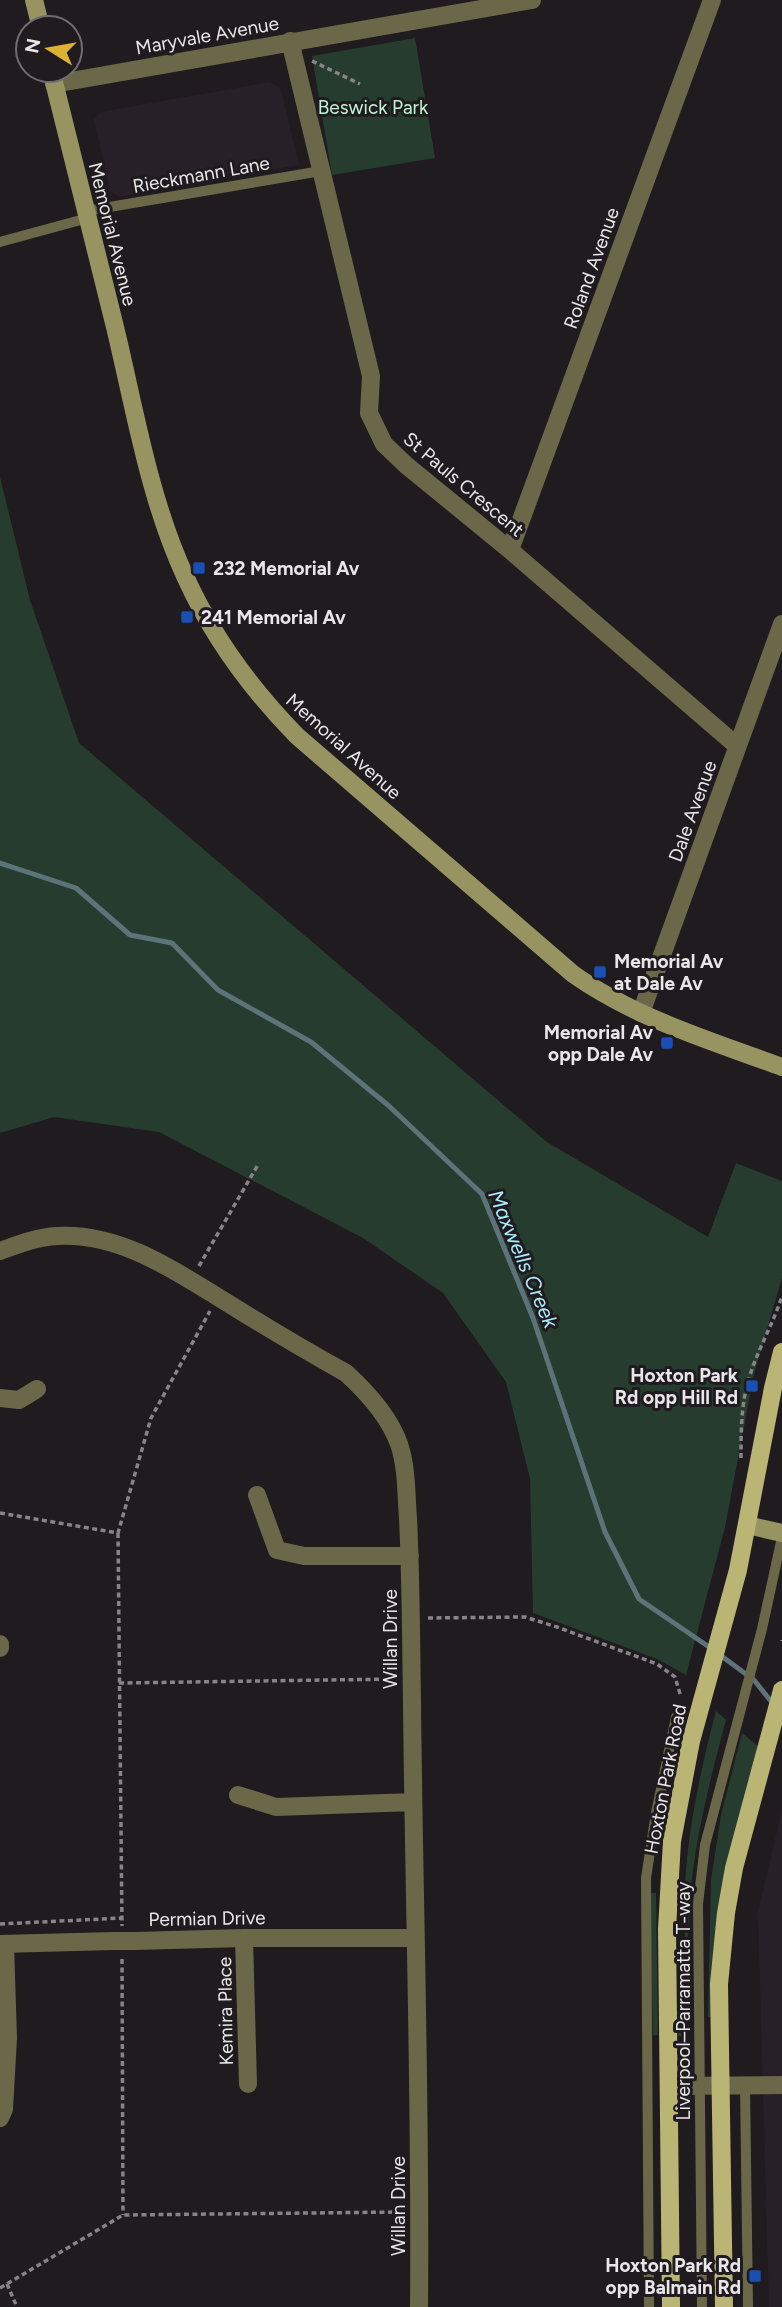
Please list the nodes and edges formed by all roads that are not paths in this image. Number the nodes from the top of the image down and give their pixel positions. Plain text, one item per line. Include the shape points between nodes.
1 (532, 0) edge
2 (712, 0) edge
3 (291, 46) junction
4 (84, 73) edge
5 (55, 84) edge
6 (321, 171) junction
7 (87, 215) junction
8 (0, 242) edge
9 (510, 550) junction
10 (782, 624) edge
11 (737, 746) junction
12 (641, 1013) junction
13 (782, 1067) edge
14 (0, 1251) edge
15 (782, 1352) edge
16 (37, 1389) dead end
17 (0, 1398) edge
18 (257, 1495) dead end
19 (747, 1525) junction
20 (782, 1535) edge
21 (410, 1556) junction
22 (782, 1690) edge
23 (676, 1717) road end
24 (238, 1795) dead end
25 (413, 1802) junction
26 (244, 1938) junction
27 (414, 1938) junction
28 (3, 1944) edge
29 (248, 2084) dead end
30 (720, 2085) junction
31 (745, 2085) junction
32 (782, 2085) edge
33 (670, 2086) junction
34 (700, 2086) junction
35 (0, 2118) edge
36 (419, 2307) edge
37 (649, 2307) edge
38 (671, 2307) edge
39 (702, 2307) edge
40 (724, 2307) edge
41 (748, 2307) edge

1 - 3 street, Maryvale Avenue
2 - 9 street, Roland Avenue
3 - 4 street, Maryvale Avenue
3 - 6 street, St Pauls Crescent
5 - 7 street, Memorial Avenue
6 - 7 lane, Rieckmann Lane
6 - 9 street, St Pauls Crescent via 371,376 369,414 384,444
7 - 8 lane, Rieckmann Lane
7 - 12 street, Memorial Avenue via 170,538 199,604 243,675 297,736 573,974
9 - 11 street, St Pauls Crescent
10 - 11 street, Dale Avenue
11 - 12 street, Dale Avenue
12 - 13 street, Memorial Avenue
14 - 21 street, Willan Drive via 57,1236 117,1244 191,1280 346,1373 378,1407 400,1446
15 - 19 main road, Hoxton Park Road
16 - 17 street via 19,1400
18 - 21 street via 277,1550 304,1556
19 - 20 street
19 - 33 main road, Hoxton Park Road via 729,1602 697,1695 677,1813 667,1929
20 - 34 lane, Liverpool–Parramatta T-way via 705,1845 698,1905
21 - 25 street, Willan Drive
22 - 30 main road via 726,1913 719,1984
23 - 37 lane via 646,1878
24 - 25 street via 276,1807
25 - 27 street, Willan Drive
26 - 27 street, Permian Drive
26 - 28 street, Permian Drive
26 - 29 street, Kemira Place
27 - 36 street, Willan Drive
28 - 35 street via 8,2038
30 - 31 street
30 - 34 street
30 - 40 main road
31 - 32 street
31 - 41 lane
33 - 34 street
33 - 38 main road, Hoxton Park Road
34 - 39 lane, Liverpool–Parramatta T-way

